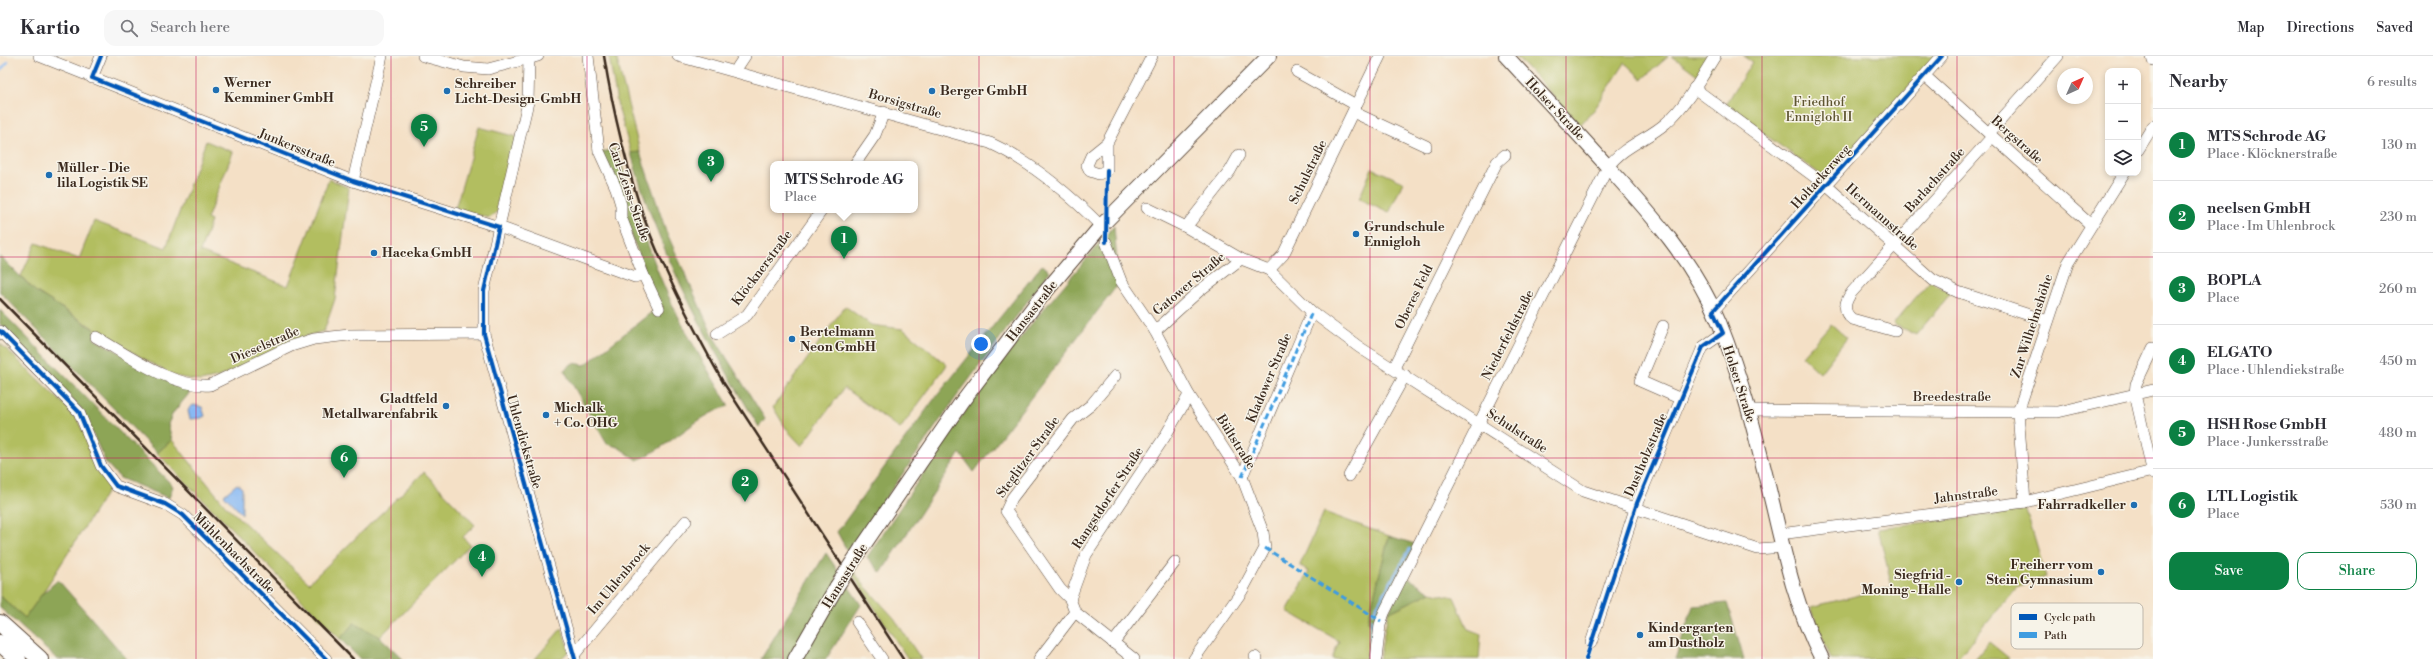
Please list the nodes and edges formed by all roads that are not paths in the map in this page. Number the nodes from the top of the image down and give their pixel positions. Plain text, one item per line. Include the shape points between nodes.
1 (38, 56) edge
2 (102, 56) edge
3 (382, 56) edge
4 (423, 56) edge
5 (588, 56) edge
6 (678, 56) edge
7 (745, 56) edge
8 (1152, 56) edge
9 (1269, 56) edge
10 (1380, 56) edge
11 (1506, 56) edge
12 (1715, 56) edge
13 (1942, 56) edge
14 (2058, 56) edge
15 (2152, 56) edge
16 (533, 58) edge
17 (2153, 60) edge
18 (734, 71) junction
19 (1297, 72) dead end
20 (1925, 76) junction
21 (92, 78) junction
22 (1694, 88) junction
23 (1355, 109) junction
24 (884, 112) junction
25 (2153, 126) edge
26 (1991, 135) junction
27 (1107, 143) dead end
28 (2141, 145) edge
29 (1426, 146) dead end
30 (1239, 155) dead end
31 (1506, 155) dead end
32 (857, 161) edge
33 (1608, 167) junction
34 (2122, 176) edge
35 (353, 181) junction
36 (1826, 186) junction
37 (1147, 208) dead end
38 (820, 213) edge
39 (2091, 225) junction
40 (1101, 226) junction
41 (499, 227) junction
42 (1186, 227) junction
43 (1106, 242) dead end
44 (1893, 246) junction
45 (1246, 261) junction
46 (1269, 270) junction
47 (643, 274) junction
48 (659, 308) dead end
49 (1713, 311) junction
50 (1312, 312) junction
51 (2048, 321) junction
52 (1663, 326) dead end
53 (0, 331) edge
54 (1155, 331) junction
55 (1895, 331) dead end
56 (1723, 333) junction
57 (484, 334) junction
58 (717, 334) dead end
59 (96, 337) dead end
60 (2153, 348) edge
61 (1394, 368) junction
62 (1405, 375) junction
63 (1115, 376) dead end
64 (2153, 390) edge
65 (2135, 394) junction
66 (1189, 395) junction
67 (1680, 399) junction
68 (1748, 410) junction
69 (2018, 412) junction
70 (1480, 423) junction
71 (2153, 472) edge
72 (1349, 476) dead end
73 (1242, 477) junction
74 (2025, 502) junction
75 (1635, 509) junction
76 (686, 521) dead end
77 (1781, 540) junction
78 (1175, 562) dead end
79 (1070, 599) junction
80 (1075, 612) junction
81 (858, 622) dead end
82 (0, 623) edge
83 (0, 643) edge
84 (1114, 643) junction
85 (1592, 643) dead end
86 (574, 657) edge
87 (18, 659) edge
88 (40, 659) edge
89 (326, 659) edge
90 (795, 659) edge
91 (882, 659) edge
92 (1039, 659) edge
93 (1134, 659) edge
94 (1194, 659) edge
95 (1376, 659) edge
96 (1822, 659) edge

1 - 21 street, Junkersstraße
2 - 21 street
3 - 35 street
4 - 16 street via 464,67 488,69
5 - 47 street, Carl-Zeiss-Straße via 599,151 616,188 621,205 621,217
6 - 18 street, Borsigstraße
7 - 18 street
8 - 27 street
9 - 40 main road, Hansastraße
10 - 23 street, Schulstraße
11 - 33 main road, Holser Straße
12 - 22 street, Niederfeldstraße
13 - 20 street, Holtackerweg
14 - 26 street, Barlachstraße
15 - 17 street
16 - 41 street, Uhlendiekstraße via 528,102
18 - 24 street, Borsigstraße
19 - 23 street
20 - 26 street, Bergstraße
20 - 36 street, Holtackerweg
21 - 35 street, Junkersstraße
22 - 33 street, Niederfeldstraße via 1666,123 1620,153
22 - 36 street, Hermannstraße
23 - 29 street
23 - 46 street, Schulstraße via 1283,255
24 - 32 street via 875,135
24 - 40 street, Borsigstraße via 990,143 1008,151 1072,197
25 - 28 street
26 - 39 street, Bergstraße
26 - 44 street, Barlachstraße
30 - 42 street via 1230,172
31 - 61 street, Oberes Feld via 1497,162
33 - 49 main road, Holser Straße via 1668,235
33 - 70 street, Niederfeldstraße
34 - 39 street, Zur Wilhelmshöhe
35 - 41 street, Junkersstraße
36 - 44 street, Hermannstraße
36 - 49 street, Holtackerweg
37 - 42 street, Gatower Straße
38 - 58 street, Klöcknerstraße via 747,315
39 - 51 street, Zur Wilhelmshöhe via 2068,263
40 - 90 main road, Hansastraße, bridge via 1041,298 961,403 837,586
41 - 47 street, Junkersstraße via 635,276
41 - 57 street, Uhlendiekstraße via 484,291
42 - 45 street, Gatower Straße
43 - 54 street, Bültstraße via 1121,281
44 - 51 street, Hermannstraße via 1919,270 1945,286
44 - 55 street, Barlachstraße via 1852,292 1845,306 1847,316 1852,319
45 - 46 street, Schulstraße
45 - 54 street, Gatower Straße via 1199,291
46 - 50 street, Schulstraße
47 - 48 street, Carl-Zeiss-Straße
49 - 56 main road, Holser Straße
50 - 61 street, Schulstraße via 1359,347
50 - 73 street, Kladower Straße
51 - 69 street, Zur Wilhelmshöhe
52 - 67 street via 1640,381
53 - 89 street, Mühlenbachstraße via 79,412 102,466 116,486 165,504 183,515
54 - 66 street, Bültstraße
56 - 67 street, Dustholzstraße via 1703,348
56 - 68 main road, Holser Straße
57 - 59 street, Dieselstraße via 349,335 314,339 291,346 210,386 175,381
57 - 86 street, Uhlendiekstraße
60 - 65 street via 2136,384
61 - 62 street, Schulstraße
62 - 70 street, Schulstraße
62 - 72 street
63 - 79 street, Steglitzer Straße via 1091,405 1073,419 1012,498 1006,511 1060,589
64 - 65 street, Breedestraße
65 - 69 street, Breedestraße via 2058,412
65 - 71 street
66 - 73 street, Bültstraße
66 - 79 street, Rangstdorfer Straße via 1164,438 1086,555
67 - 75 street, Dustholzstraße
68 - 69 street, Breedestraße
68 - 77 main road, Holser Straße
69 - 74 street, Zur Wilhelmshöhe
70 - 75 street, Schulstraße via 1583,491
70 - 95 street, Niederfeldstraße via 1384,613
71 - 74 street, Jahnstraße
73 - 94 street, Bültstraße via 1263,532 1266,548 1242,591
74 - 77 street, Jahnstraße
75 - 77 street, Schulstraße via 1758,549
75 - 85 street, Dustholzstraße
76 - 86 street, Im Uhlenbrock
77 - 96 main road, Holser Straße via 1802,614
78 - 84 street
79 - 80 street
80 - 84 street
80 - 92 street
81 - 91 street
82 - 88 highway
83 - 87 highway
84 - 93 street

